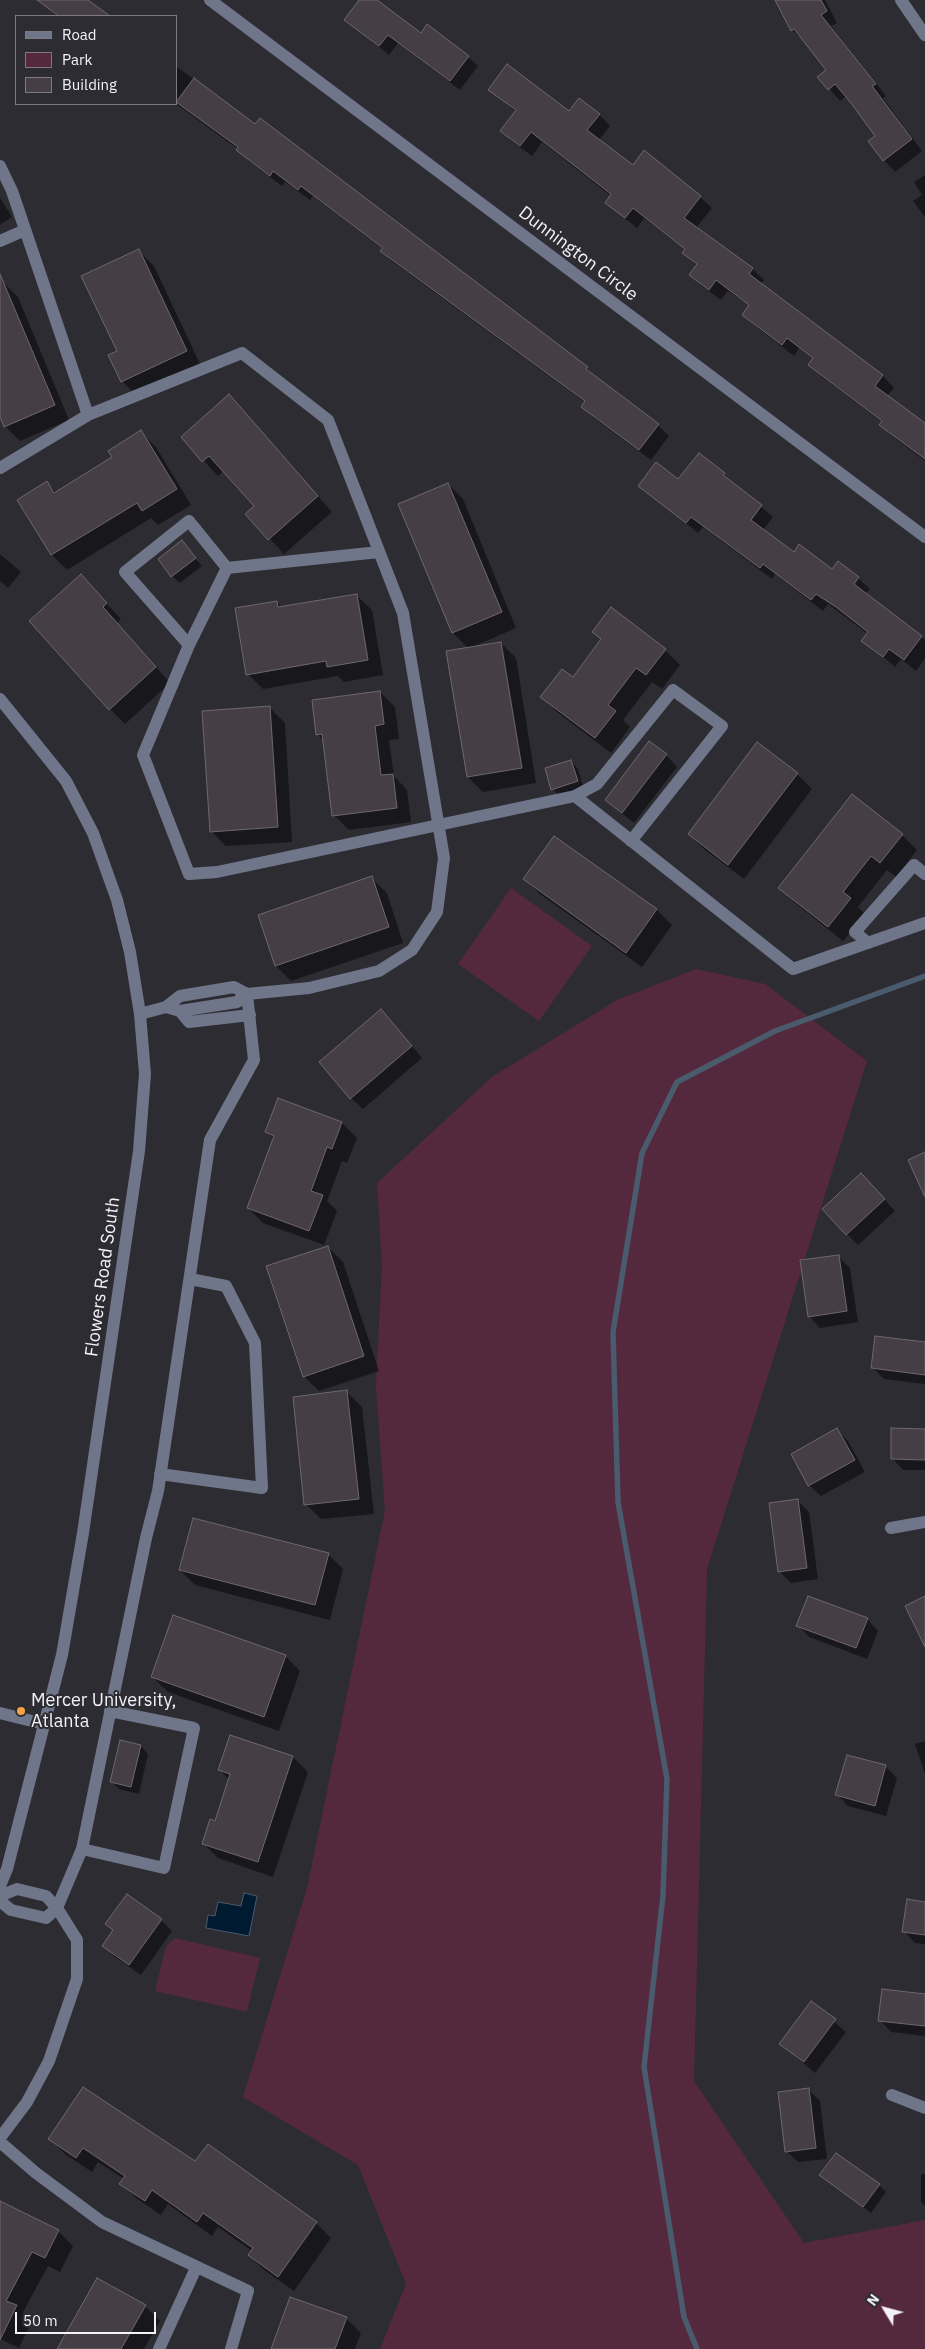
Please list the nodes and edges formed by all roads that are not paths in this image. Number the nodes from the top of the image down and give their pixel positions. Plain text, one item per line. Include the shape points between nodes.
1 (210, 0) edge
2 (901, 0) edge
3 (925, 35) edge
4 (0, 166) edge
5 (25, 230) junction
6 (0, 242) edge
7 (88, 415) junction
8 (0, 468) edge
9 (925, 537) edge
10 (379, 552) junction
11 (227, 568) junction
12 (189, 645) junction
13 (0, 698) edge
14 (576, 796) junction
15 (439, 826) junction
16 (631, 841) junction
17 (925, 874) edge
18 (925, 923) edge
19 (868, 943) junction
20 (247, 994) junction
21 (166, 1007) junction
22 (180, 1011) junction
23 (140, 1014) junction
24 (250, 1015) junction
25 (190, 1279) junction
26 (160, 1474) junction
27 (925, 1522) edge
28 (891, 1528) dead end
29 (110, 1711) junction
30 (0, 1713) edge
31 (44, 1724) junction
32 (82, 1849) junction
33 (0, 1886) edge
34 (0, 1896) edge
35 (0, 1901) edge
36 (57, 1908) junction
37 (892, 2095) dead end
38 (925, 2108) edge
39 (0, 2138) edge
40 (0, 2142) edge
41 (196, 2268) junction
42 (159, 2349) edge
43 (231, 2349) edge

1 - 9 street, Dunnington Circle
2 - 3 street
4 - 5 street
5 - 6 street
5 - 7 street
7 - 8 street
7 - 10 street via 242,352 328,420
10 - 11 street
10 - 15 street via 403,613
11 - 12 street
11 - 12 street via 189,521 125,572
12 - 15 street via 143,755 189,874 217,872
13 - 23 street, Flowers Road South via 66,781 92,833 117,900
14 - 15 street
14 - 16 street
14 - 16 street via 597,784 674,690 722,726
15 - 20 street via 444,858 437,912 412,950 379,971 309,988
16 - 19 street via 793,969
17 - 19 street via 914,865 855,932
18 - 19 street
20 - 21 street via 234,987 180,996
20 - 22 street via 237,1002
20 - 24 street
21 - 22 street
21 - 23 street
22 - 24 street via 189,1022
23 - 31 street, Flowers Road South via 145,1074 140,1151 81,1543 62,1655
24 - 25 street via 254,1060 210,1140
25 - 26 street
25 - 26 street via 226,1286 255,1343 262,1488
26 - 29 street
27 - 28 street
29 - 32 street
29 - 32 street via 194,1728 164,1868
30 - 31 street
31 - 33 street, Flowers Road South
32 - 36 street
34 - 36 street via 17,1889 46,1896
35 - 36 street via 11,1910 46,1918
36 - 39 street via 77,1940 77,1979 49,2061 27,2102
37 - 38 street
40 - 41 street via 102,2222
41 - 42 street
41 - 43 street via 248,2291

